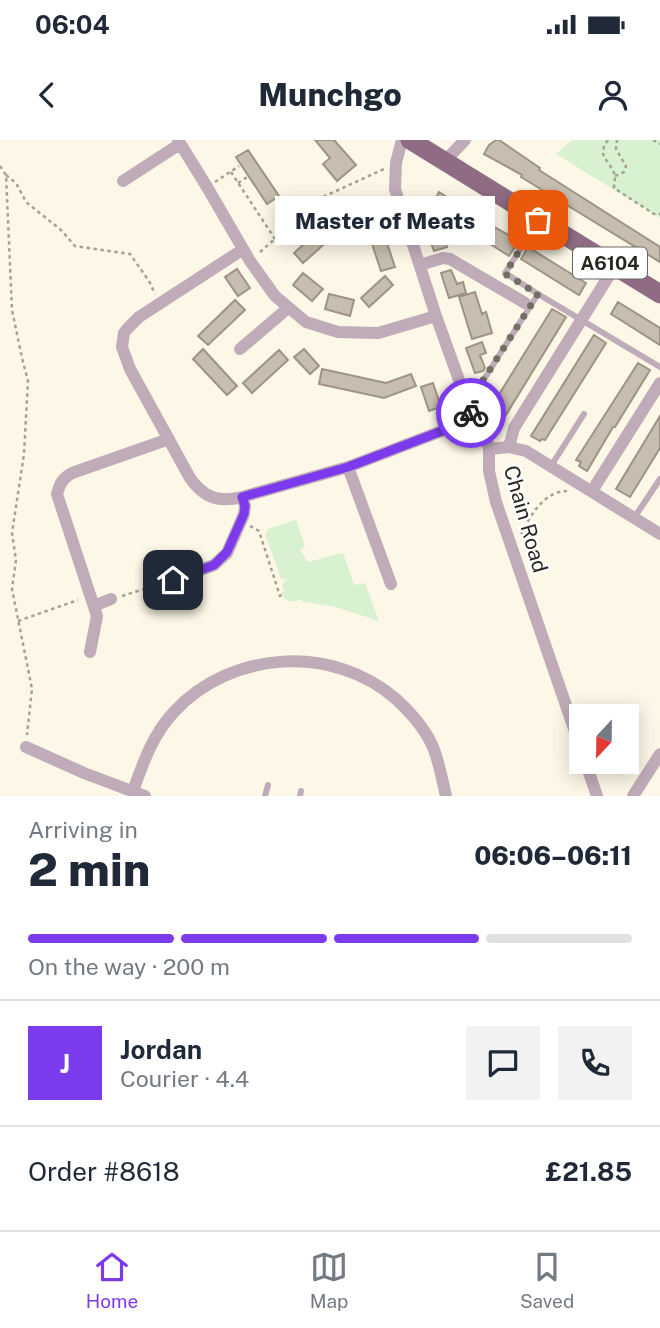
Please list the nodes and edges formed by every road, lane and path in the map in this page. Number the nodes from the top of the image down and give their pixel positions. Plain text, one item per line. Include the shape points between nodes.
1 (402, 140) edge
2 (410, 140) edge
3 (465, 140) edge
4 (608, 140) edge
5 (617, 140) edge
6 (653, 140) edge
7 (179, 142) edge
8 (660, 144) edge
9 (445, 161) junction
10 (396, 163) junction
11 (0, 166) edge
12 (239, 166) dead end
13 (231, 172) junction
14 (6, 175) junction
15 (615, 176) junction
16 (247, 177) dead end
17 (123, 181) dead end
18 (238, 183) junction
19 (207, 187) junction
20 (660, 214) edge
21 (538, 220) junction
22 (275, 239) junction
23 (246, 255) junction
24 (420, 265) junction
25 (615, 266) junction
26 (538, 294) junction
27 (660, 294) edge
28 (525, 303) dead end
29 (159, 304) junction
30 (288, 308) junction
31 (436, 316) junction
32 (582, 320) junction
33 (240, 349) dead end
34 (660, 368) edge
35 (660, 383) edge
36 (468, 404) junction
37 (584, 414) dead end
38 (473, 419) junction
39 (169, 439) junction
40 (509, 447) junction
41 (489, 449) junction
42 (551, 466) junction
43 (348, 467) junction
44 (660, 479) edge
45 (592, 491) junction
46 (242, 497) junction
47 (634, 519) junction
48 (241, 521) junction
49 (660, 534) edge
50 (515, 556) junction
51 (178, 574) joint
52 (391, 584) dead end
53 (282, 595) dead end
54 (111, 599) joint
55 (93, 601) junction
56 (19, 621) junction
57 (90, 652) dead end
58 (569, 714) edge
59 (26, 747) joint
60 (660, 754) edge
61 (589, 774) edge
62 (268, 785) dead end
63 (139, 794) edge
64 (265, 796) edge
65 (446, 796) edge
66 (597, 796) edge
67 (633, 796) edge

1 - 10 street, Chain Road
2 - 9 main road, A6104
3 - 9 street
4 - 15 path via 602,153
5 - 15 path via 616,149 626,166
6 - 8 path
7 - 17 street
7 - 19 street
9 - 21 main road, A6104
10 - 22 path via 323,197
10 - 24 street, Chain Road via 395,189
11 - 14 path
12 - 13 path
13 - 18 path
13 - 19 path
14 - 29 path via 26,202 75,246 130,254
14 - 56 path via 12,310 28,381 24,454 12,533 16,560 12,589
15 - 20 path via 614,188
16 - 18 path
18 - 22 path
19 - 23 street
21 - 25 main road, A6104
21 - 26 lane via 505,274
22 - 23 path
23 - 29 street
23 - 30 street
24 - 28 street via 443,258 455,260
24 - 31 street, Chain Road
25 - 27 main road, A6104
25 - 32 street
26 - 32 lane
26 - 36 lane
29 - 39 street via 127,329 122,352
30 - 31 street via 306,322 338,332 378,333
30 - 33 street
31 - 36 street, Chain Road
32 - 34 lane
32 - 40 street via 514,428
35 - 45 street
36 - 38 street, Chain Road
37 - 42 lane
38 - 41 street, Chain Road
38 - 43 street
39 - 46 street via 203,492 219,499
39 - 55 street via 63,478 57,494
40 - 41 street
40 - 42 street
41 - 50 street, Chain Road via 496,502
42 - 45 street
43 - 46 street
43 - 52 street
44 - 47 lane
45 - 47 street
45 - 50 path via 561,491 549,497 535,510
46 - 48 street
47 - 49 street
48 - 51 street via 221,560
48 - 53 path via 259,531
50 - 58 street, Chain Road
51 - 54 path
54 - 55 street
55 - 56 path
55 - 57 street via 97,616
56 - 59 path via 32,689
59 - 63 street
60 - 67 street
61 - 66 street
62 - 64 lane
63 - 65 street via 143,764 155,737 174,712 224,676 280,661 349,670 391,696 420,724 433,746

